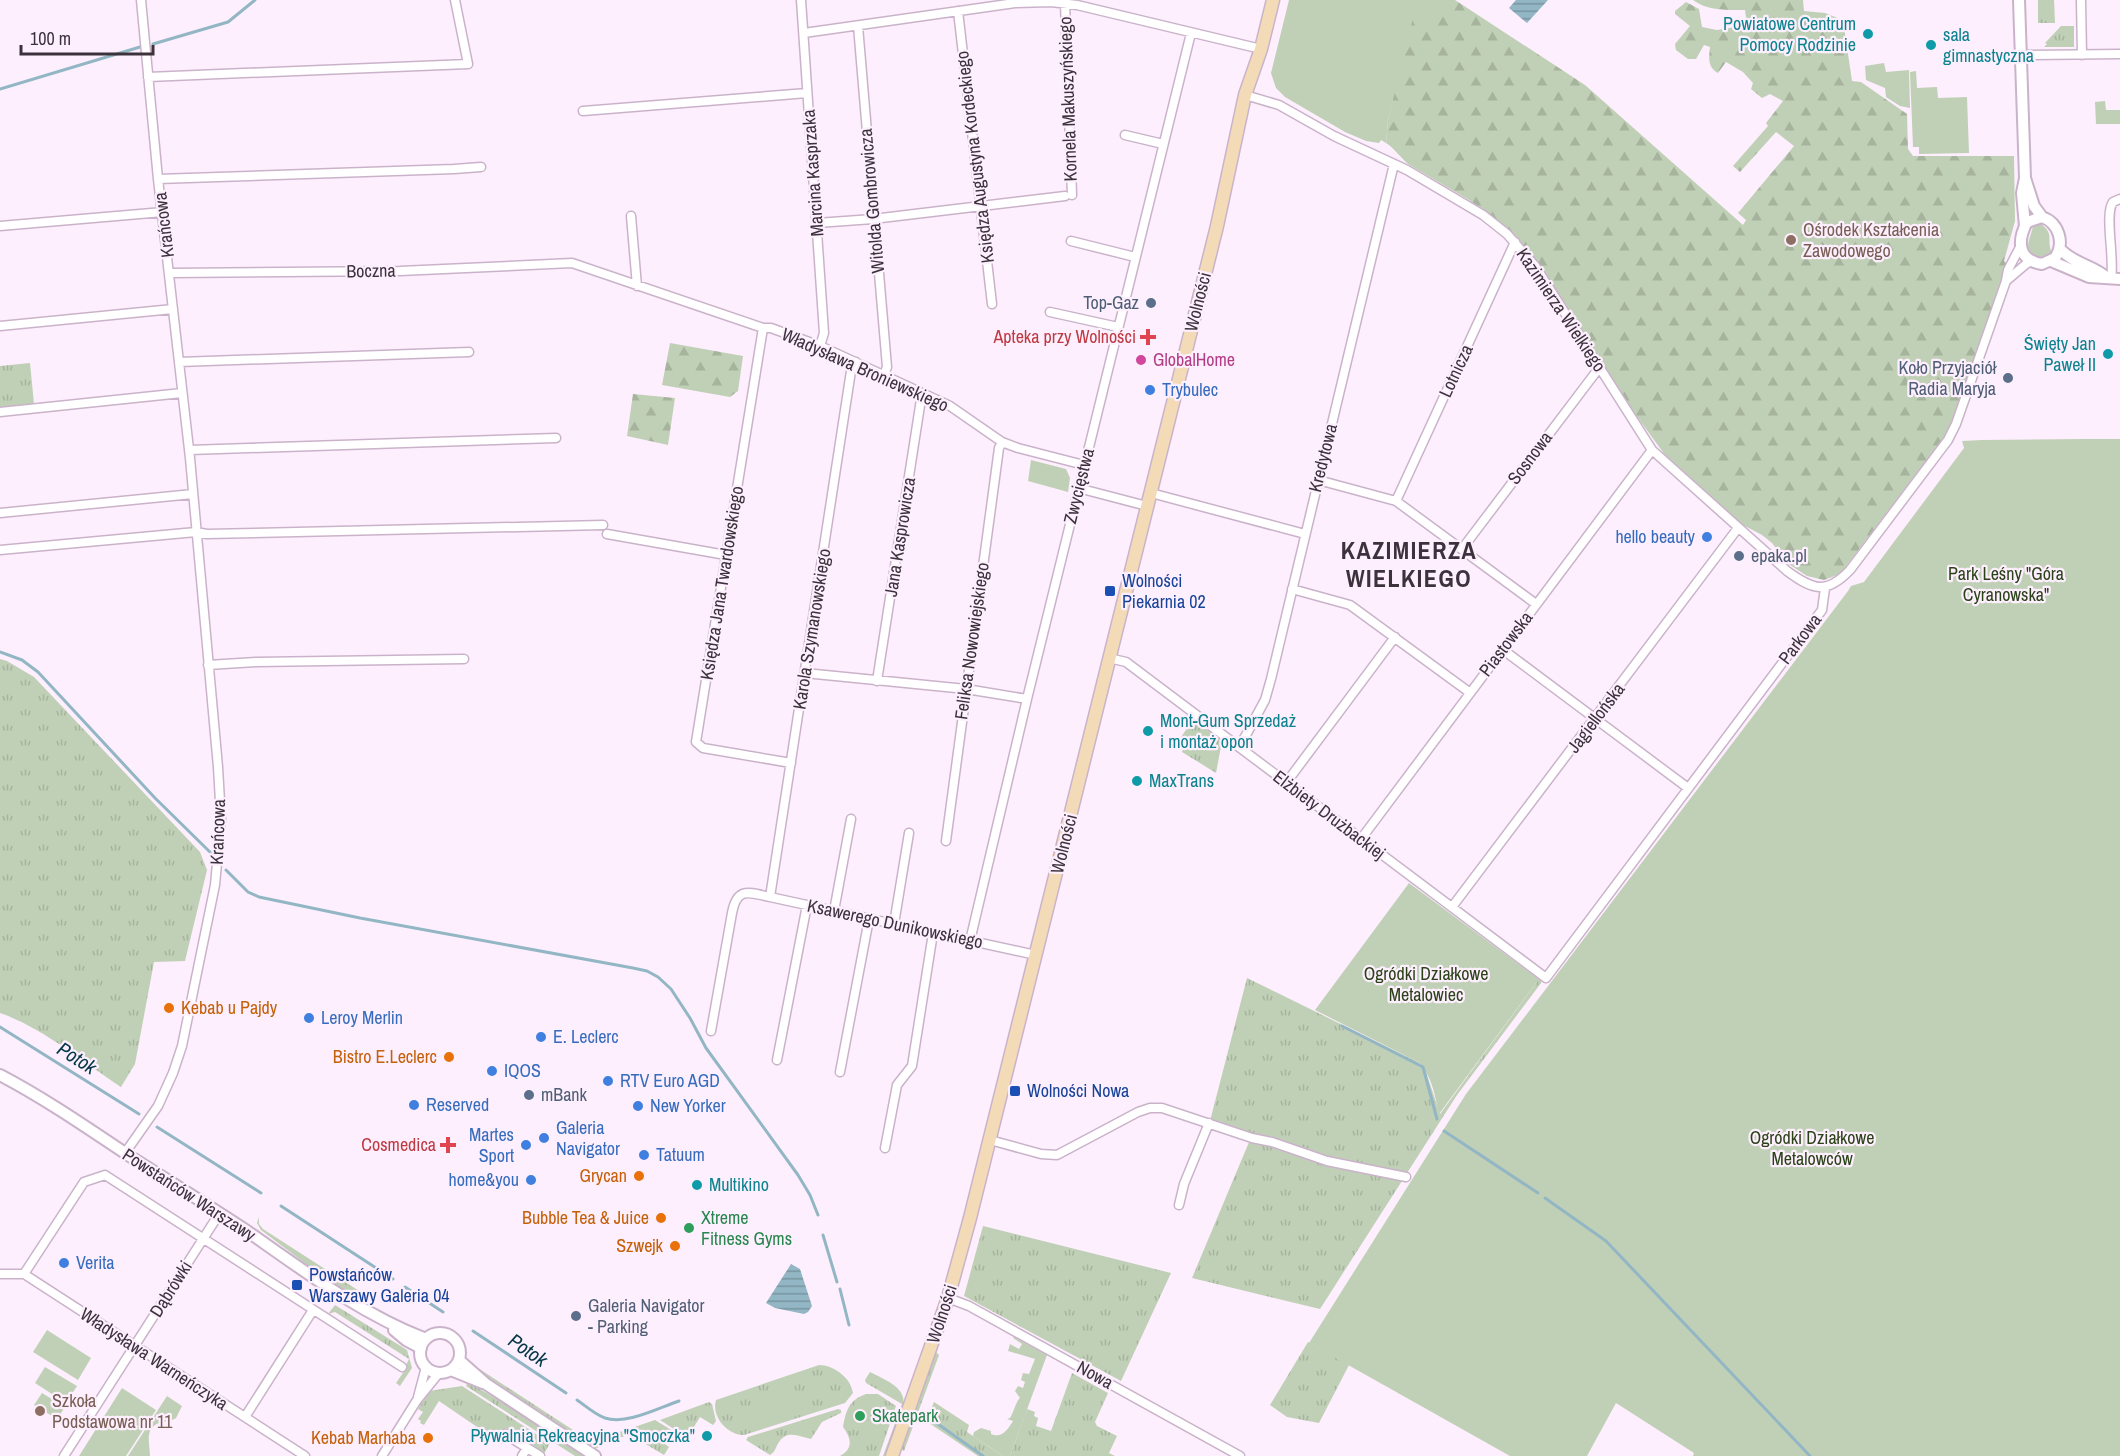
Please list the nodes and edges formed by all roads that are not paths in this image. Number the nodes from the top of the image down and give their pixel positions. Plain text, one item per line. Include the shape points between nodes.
1 (141, 0) edge
2 (455, 0) edge
3 (801, 0) edge
4 (1273, 0) edge
5 (2019, 0) edge
6 (2080, 0) edge
7 (1014, 2) edge
8 (1065, 3) junction
9 (958, 11) junction
10 (858, 26) junction
11 (804, 33) junction
12 (1191, 33) junction
13 (1261, 49) junction
14 (2120, 54) edge
15 (2021, 55) junction
16 (2082, 55) junction
17 (148, 77) junction
18 (807, 93) junction
19 (1250, 96) junction
20 (583, 111) dead end
21 (1125, 135) dead end
22 (1163, 144) junction
23 (1394, 164) junction
24 (481, 167) dead end
25 (2025, 178) junction
26 (158, 179) junction
27 (2120, 200) edge
28 (982, 206) junction
29 (163, 212) junction
30 (631, 216) dead end
31 (2042, 217) junction
32 (873, 219) junction
33 (817, 223) junction
34 (0, 226) edge
35 (2025, 226) junction
36 (1071, 241) dead end
37 (1515, 242) junction
38 (2020, 247) junction
39 (2060, 249) junction
40 (1135, 257) junction
41 (2032, 261) junction
42 (2051, 261) junction
43 (572, 263) joint
44 (170, 273) junction
45 (2113, 278) edge
46 (2006, 281) junction
47 (637, 286) junction
48 (992, 304) dead end
49 (173, 309) junction
50 (1050, 312) dead end
51 (0, 326) edge
52 (1118, 327) junction
53 (764, 328) junction
54 (820, 346) junction
55 (469, 352) dead end
56 (179, 362) junction
57 (856, 362) junction
58 (1599, 368) junction
59 (884, 375) junction
60 (182, 393) junction
61 (922, 393) junction
62 (0, 412) edge
63 (556, 438) dead end
64 (1002, 442) junction
65 (189, 450) junction
66 (1652, 450) junction
67 (1084, 465) junction
68 (1318, 480) junction
69 (1078, 488) junction
70 (1151, 493) junction
71 (193, 494) junction
72 (1396, 501) junction
73 (1148, 506) junction
74 (0, 513) edge
75 (603, 525) dead end
76 (1738, 528) junction
77 (196, 532) junction
78 (607, 534) dead end
79 (1305, 534) junction
80 (1462, 549) junction
81 (0, 550) edge
82 (726, 555) junction
83 (1825, 588) junction
84 (1292, 589) junction
85 (1536, 604) junction
86 (1395, 637) junction
87 (1502, 649) junction
88 (1109, 658) junction
89 (464, 659) dead end
90 (208, 665) junction
91 (805, 673) junction
92 (877, 681) junction
93 (966, 689) junction
94 (1469, 692) junction
95 (1027, 699) junction
96 (1595, 719) junction
97 (1240, 746) junction
98 (791, 763) junction
99 (1286, 783) junction
100 (1688, 788) junction
101 (851, 819) dead end
102 (909, 833) dead end
103 (1361, 839) junction
104 (946, 841) dead end
105 (770, 897) junction
106 (807, 905) junction
107 (1452, 907) junction
108 (834, 911) junction
109 (869, 919) junction
110 (894, 924) junction
111 (933, 933) junction
112 (970, 941) junction
113 (1036, 955) junction
114 (1546, 978) joint
115 (711, 1031) dead end
116 (777, 1060) dead end
117 (840, 1072) dead end
118 (0, 1075) edge
119 (1209, 1124) junction
120 (990, 1140) junction
121 (885, 1148) dead end
122 (125, 1153) junction
123 (1406, 1177) dead end
124 (1179, 1205) dead end
125 (219, 1214) junction
126 (203, 1239) junction
127 (0, 1274) edge
128 (24, 1274) junction
129 (948, 1298) junction
130 (313, 1310) junction
131 (424, 1344) junction
132 (134, 1347) junction
133 (459, 1360) junction
134 (402, 1367) dead end
135 (426, 1367) junction
136 (451, 1370) junction
137 (439, 1373) junction
138 (486, 1384) junction
139 (417, 1400) junction
140 (245, 1417) junction
141 (505, 1434) dead end
142 (525, 1452) edge
143 (1227, 1453) edge
144 (64, 1456) edge
145 (305, 1456) edge
146 (382, 1456) edge
147 (540, 1456) edge
148 (596, 1456) edge
149 (892, 1456) edge
150 (1240, 1456) edge

1 - 17 street, Krańcowa
2 - 17 street via 468,64
3 - 11 street, Marcina Kasprzaka
4 - 13 main road, Wolności
5 - 15 street
6 - 16 street
7 - 8 street
7 - 9 street
8 - 12 street
8 - 28 street, Kornela Makuszyńskiego via 1068,196
9 - 10 street
9 - 28 street, Księdza Augustyna Kordeckiego
10 - 11 street
10 - 32 street, Witolda Gombrowicza
11 - 18 street, Marcina Kasprzaka
12 - 13 street
12 - 22 street, Zwycięstwa
13 - 19 main road, Wolności
14 - 16 street
15 - 16 street
15 - 25 street
17 - 26 street, Krańcowa
18 - 20 street
18 - 33 street, Marcina Kasprzaka
19 - 23 street, Kazimierza Wielkiego via 1278,105
19 - 70 main road, Wolności via 1236,172 1217,226
21 - 22 street
22 - 40 street, Zwycięstwa
23 - 37 street, Kazimierza Wielkiego via 1483,215
23 - 68 street, Kredytowa
24 - 26 street
25 - 31 street
25 - 35 street
26 - 29 street, Krańcowa
27 - 45 street via 2113,202 2109,210
28 - 32 street
28 - 48 street, Księdza Augustyna Kordeckiego
29 - 34 street
29 - 44 street, Krańcowa
30 - 47 street
31 - 35 street
31 - 39 street via 2058,231
32 - 33 street
32 - 59 street, Witolda Gombrowicza via 887,366
33 - 54 street, Marcina Kasprzaka via 824,333
35 - 38 street
36 - 40 street
37 - 58 street, Kazimierza Wielkiego via 1535,266
37 - 72 street, Lotnicza
38 - 41 street
38 - 46 street
39 - 42 street
39 - 45 street via 2072,260
40 - 52 street, Zwycięstwa
41 - 42 street
41 - 46 street
42 - 45 street via 2089,277
43 - 44 street, Boczna via 400,271
43 - 47 street, Władysława Broniewskiego
44 - 49 street, Krańcowa
46 - 83 street via 1948,440 1850,570 1838,583
47 - 53 street, Władysława Broniewskiego
49 - 51 street
49 - 56 street, Krańcowa
50 - 52 street
52 - 67 street, Zwycięstwa
53 - 54 street, Władysława Broniewskiego
53 - 82 street, Księdza Jana Twardowskiego
54 - 57 street, Władysława Broniewskiego
55 - 56 street
56 - 60 street, Krańcowa
57 - 59 street, Władysława Broniewskiego
57 - 91 street, Karola Szymanowskiego via 851,371
58 - 66 street, Kazimierza Wielkiego
58 - 80 street, Sosnowa
59 - 61 street, Władysława Broniewskiego
60 - 62 street
60 - 65 street, Krańcowa
61 - 64 street, Władysława Broniewskiego via 950,406
61 - 92 street, Jana Kasprowicza
63 - 65 street
64 - 67 street, Władysława Broniewskiego
64 - 93 street, Feliksa Nowowiejskiego
65 - 71 street, Krańcowa
66 - 76 street, Kazimierza Wielkiego
66 - 85 street, Piastowska
67 - 69 street, Zwycięstwa
68 - 72 street
68 - 79 street, Kredytowa
69 - 73 street
69 - 95 street, Zwycięstwa
70 - 73 main road, Wolności
70 - 79 street
71 - 74 street
71 - 77 street, Krańcowa
72 - 80 street
73 - 88 main road, Wolności
75 - 77 street
76 - 83 street, Kazimierza Wielkiego via 1799,580
76 - 96 street, Jagiellońska
77 - 81 street
77 - 90 street, Krańcowa
78 - 82 street
79 - 84 street, Kredytowa
80 - 85 street
82 - 98 street, Księdza Jana Twardowskiego via 696,742 703,748
83 - 100 street, Parkowa via 1822,610
84 - 86 street via 1350,604
84 - 97 street, Kredytowa via 1265,700
85 - 87 street, Piastowska
86 - 94 street
86 - 99 street
87 - 94 street, Piastowska
87 - 96 street
88 - 97 street, Elżbiety Drużbackiej via 1126,662
88 - 113 main road, Wolności
89 - 90 street
90 - 122 street, Krańcowa via 221,819 215,885 190,1015 173,1073 158,1106
91 - 92 street
91 - 98 street, Karola Szymanowskiego
92 - 93 street
93 - 95 street
93 - 104 street, Feliksa Nowowiejskiego
94 - 103 street, Piastowska
95 - 112 street, Zwycięstwa
96 - 100 street
96 - 107 street, Jagiellońska
97 - 99 street, Elżbiety Drużbackiej
98 - 105 street, Karola Szymanowskiego
99 - 103 street, Elżbiety Drużbackiej
100 - 114 street, Parkowa
101 - 108 street
102 - 110 street
103 - 107 street, Elżbiety Drużbackiej
105 - 106 street, Ksawerego Dunikowskiego
105 - 115 street, Ksawerego Dunikowskiego via 739,894 734,900
106 - 108 street, Ksawerego Dunikowskiego
106 - 116 street
107 - 114 street, Elżbiety Drużbackiej
108 - 109 street, Ksawerego Dunikowskiego
109 - 110 street, Ksawerego Dunikowskiego
109 - 117 street
110 - 111 street, Ksawerego Dunikowskiego
111 - 112 street, Ksawerego Dunikowskiego
111 - 121 street via 912,1066 897,1085
112 - 113 street, Ksawerego Dunikowskiego
113 - 120 main road, Wolności
118 - 122 street, Powstańców Warszawy
119 - 120 street via 1171,1110 1150,1108 1057,1155
119 - 123 street via 1327,1161
119 - 124 street
120 - 129 main road, Wolności
122 - 125 street, Powstańców Warszawy
125 - 126 street, Dąbrówki
125 - 131 street, Powstańców Warszawy via 378,1316 406,1340
126 - 128 street via 105,1175 84,1182
126 - 130 street
126 - 132 street, Dąbrówki
127 - 128 street
128 - 132 street, Władysława Warneńczyka
129 - 143 street, Nowa via 969,1306
129 - 149 main road, Wolności
130 - 134 street
130 - 140 street
131 - 133 street via 438,1334 449,1336 459,1348
131 - 135 street via 421,1361
132 - 140 street, Władysława Warneńczyka
132 - 144 street, Dąbrówki
133 - 136 street
133 - 138 street
135 - 137 street
135 - 139 street
136 - 137 street
136 - 138 street
137 - 139 street
138 - 148 street
139 - 146 street
140 - 145 street, Władysława Warneńczyka
141 - 142 street
142 - 147 street
143 - 150 street, Nowa

